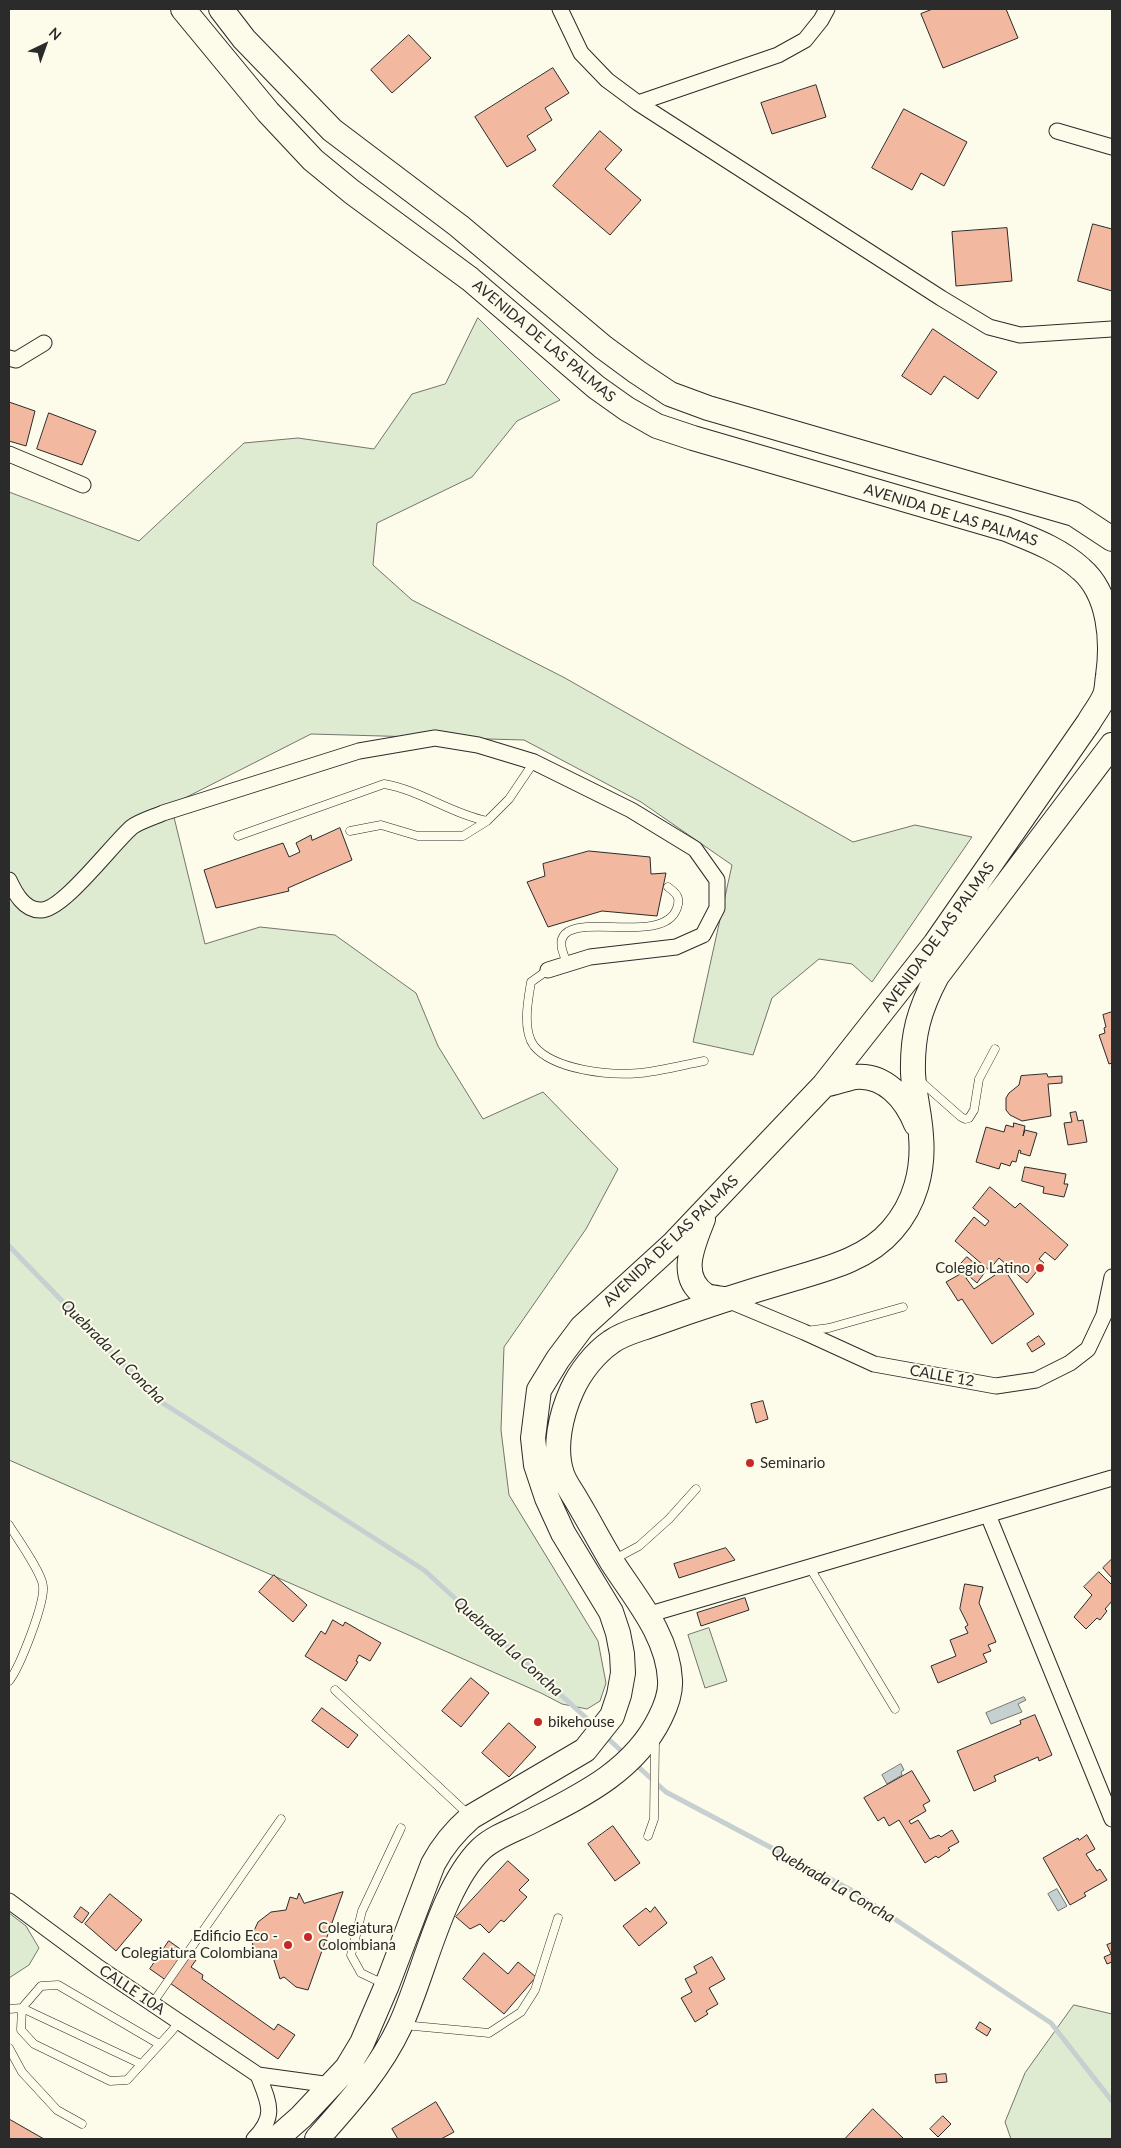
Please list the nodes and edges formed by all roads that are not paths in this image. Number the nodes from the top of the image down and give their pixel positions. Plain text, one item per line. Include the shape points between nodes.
1 (183, 9) edge
2 (221, 9) edge
3 (560, 9) edge
4 (827, 9) edge
5 (638, 103) junction
6 (1057, 131) dead end
7 (1112, 147) edge
8 (1112, 329) edge
9 (44, 343) dead end
10 (9, 358) edge
11 (9, 454) edge
12 (83, 485) dead end
13 (1112, 539) edge
14 (1112, 744) edge
15 (534, 762) junction
16 (487, 821) junction
17 (350, 831) dead end
18 (238, 836) dead end
19 (9, 880) edge
20 (668, 887) dead end
21 (567, 964) junction
22 (548, 970) joint
23 (995, 1049) dead end
24 (704, 1061) dead end
25 (913, 1074) junction
26 (824, 1085) junction
27 (922, 1137) junction
28 (707, 1210) junction
29 (1112, 1277) edge
30 (725, 1300) junction
31 (903, 1307) dead end
32 (804, 1332) junction
33 (1112, 1478) edge
34 (696, 1489) dead end
35 (988, 1515) junction
36 (9, 1525) edge
37 (611, 1561) junction
38 (810, 1568) junction
39 (648, 1615) junction
40 (9, 1681) edge
41 (335, 1690) dead end
42 (895, 1709) dead end
43 (648, 1738) junction
44 (471, 1817) junction
45 (281, 1819) dead end
46 (1112, 1819) edge
47 (401, 1828) dead end
48 (648, 1836) dead end
49 (9, 1901) edge
50 (558, 1918) dead end
51 (387, 1985) junction
52 (152, 2004) junction
53 (22, 2008) junction
54 (9, 2009) edge
55 (179, 2022) junction
56 (401, 2025) junction
57 (159, 2044) junction
58 (9, 2048) edge
59 (141, 2064) junction
60 (258, 2075) junction
61 (331, 2085) junction
62 (82, 2124) dead end
63 (254, 2139) edge
64 (276, 2139) edge
65 (317, 2139) edge

1 - 26 main road, AVENIDA DE LAS PALMAS via 268,112 314,160 470,279 596,387 627,409 657,426 694,438 1006,529 1043,544 1066,558 1082,570 1095,589 1106,612 1110,638 1105,694 1089,722 935,944
2 - 13 main road via 244,38 332,130 459,226 603,347 670,394 708,408 1074,514
3 - 5 street via 581,54 607,80
4 - 5 street via 805,40 778,55
5 - 8 street via 989,327 1020,335
6 - 7 street
9 - 10 street via 16,360
11 - 12 street
14 - 25 main road, AVENIDA DE LAS PALMAS via 937,976 920,1011 915,1031
15 - 16 lane via 509,799
15 - 19 street via 478,745 435,738 360,751 164,813 134,826 69,894 49,909 39,911 23,904
15 - 21 street via 631,810 695,849 717,880 718,908 702,935 676,947 590,957
16 - 17 lane via 463,836 418,836 381,825
16 - 18 lane via 468,818 400,787 384,784
20 - 21 lane via 678,894 680,902 669,920 656,925 620,929 582,928 566,933 562,948
21 - 22 street
22 - 24 lane via 531,982 526,1008 533,1045 546,1055 568,1066 586,1070 639,1073
23 - 25 lane via 979,1080 974,1110 969,1118 961,1117
25 - 27 main road, AVENIDA DE LAS PALMAS
26 - 27 main road via 856,1077 876,1078 901,1098
26 - 28 main road, AVENIDA DE LAS PALMAS
27 - 30 main road, AVENIDA DE LAS PALMAS via 921,1166 908,1210 882,1240 859,1256 831,1268
28 - 30 main road via 690,1251 689,1269 694,1284 706,1296
28 - 44 main road, AVENIDA DE LAS PALMAS via 582,1327 539,1390 533,1438 536,1465 563,1533 611,1612 618,1633 623,1673 612,1716 584,1750
29 - 32 street, CALLE 12 via 1104,1314 1088,1349 1070,1363 1036,1380 996,1386 874,1364
30 - 32 street, CALLE 12
30 - 37 main road, AVENIDA DE LAS PALMAS via 613,1340 588,1364 573,1388 562,1417 559,1438 562,1474
31 - 32 lane
33 - 35 street
34 - 37 lane via 639,1546
35 - 38 street
35 - 46 street
36 - 40 lane via 44,1585 43,1597 20,1663
37 - 39 main road, AVENIDA DE LAS PALMAS
38 - 39 street
38 - 42 lane
39 - 43 main road, AVENIDA DE LAS PALMAS via 666,1657 670,1682 667,1705
41 - 44 lane
43 - 48 lane via 654,1819
43 - 56 main road, AVENIDA DE LAS PALMAS via 622,1768 600,1784 482,1848 463,1872 449,1898
44 - 51 main road, AVENIDA DE LAS PALMAS via 441,1848
45 - 52 lane
47 - 51 lane via 362,1911 351,1955 361,1973
49 - 52 street, CALLE 10A
50 - 56 lane via 534,1990 520,2012 489,2033
51 - 61 main road, AVENIDA DE LAS PALMAS via 362,2043 347,2068
52 - 55 street, CALLE 10A
53 - 54 lane
53 - 57 lane via 41,1986 58,1985
53 - 59 lane
53 - 59 lane via 21,2030 34,2044 110,2081 127,2080
55 - 57 lane
55 - 60 street, CALLE 10A
56 - 65 main road, AVENIDA DE LAS PALMAS via 356,2095
57 - 59 lane
58 - 62 lane via 22,2072 57,2110
60 - 61 street, CALLE 10A
60 - 63 street via 270,2111 268,2122
61 - 64 main road, AVENIDA DE LAS PALMAS

